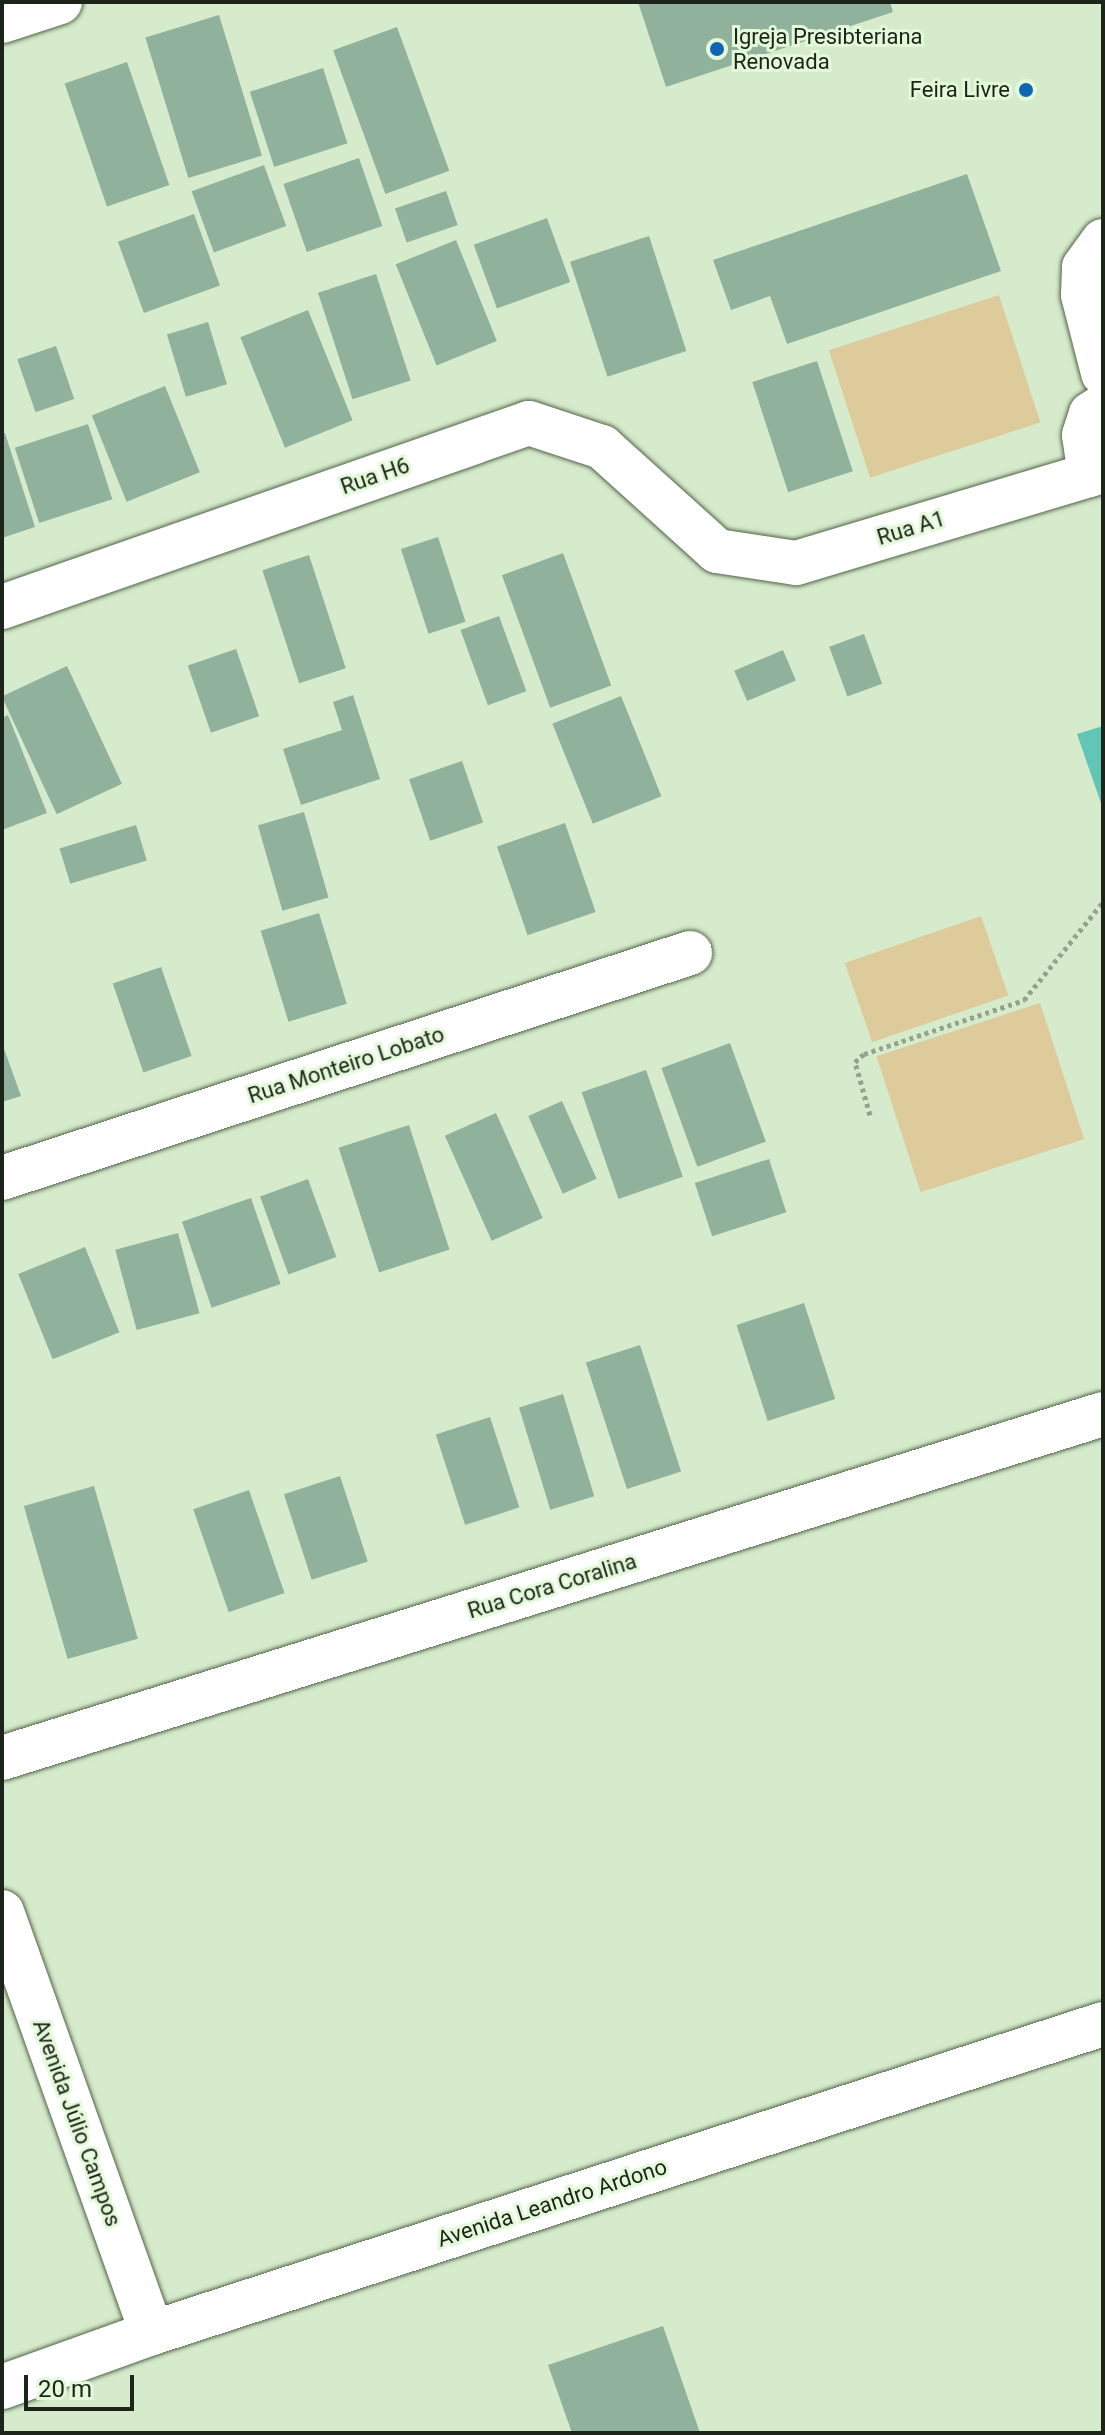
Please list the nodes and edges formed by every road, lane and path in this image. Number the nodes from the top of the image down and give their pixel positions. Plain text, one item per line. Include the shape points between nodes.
1 (60, 2) edge
2 (2, 21) edge
3 (1103, 241) edge
4 (1103, 373) edge
5 (1103, 406) edge
6 (1096, 473) edge
7 (717, 551) joint
8 (2, 607) edge
9 (1103, 902) edge
10 (690, 953) dead end
11 (870, 1115) dead end
12 (2, 1178) edge
13 (1103, 1414) edge
14 (2, 1758) edge
15 (2, 1912) edge
16 (1103, 2024) edge
17 (152, 2333) junction
18 (2, 2387) edge

1 - 2 street
3 - 4 street via 1084,267 1083,295
5 - 6 street via 1091,414 1084,435
6 - 7 street, Rua A1 via 796,563
7 - 8 street, Rua H6 via 602,447 529,423
9 - 11 path via 1024,1000 864,1054 855,1062
10 - 12 street, Rua Monteiro Lobato
13 - 14 street, Rua Cora Coralina
15 - 17 street, Avenida Júlio Campos
16 - 17 street, Avenida Leandro Ardono
17 - 18 street, Avenida Leandro Ardono

